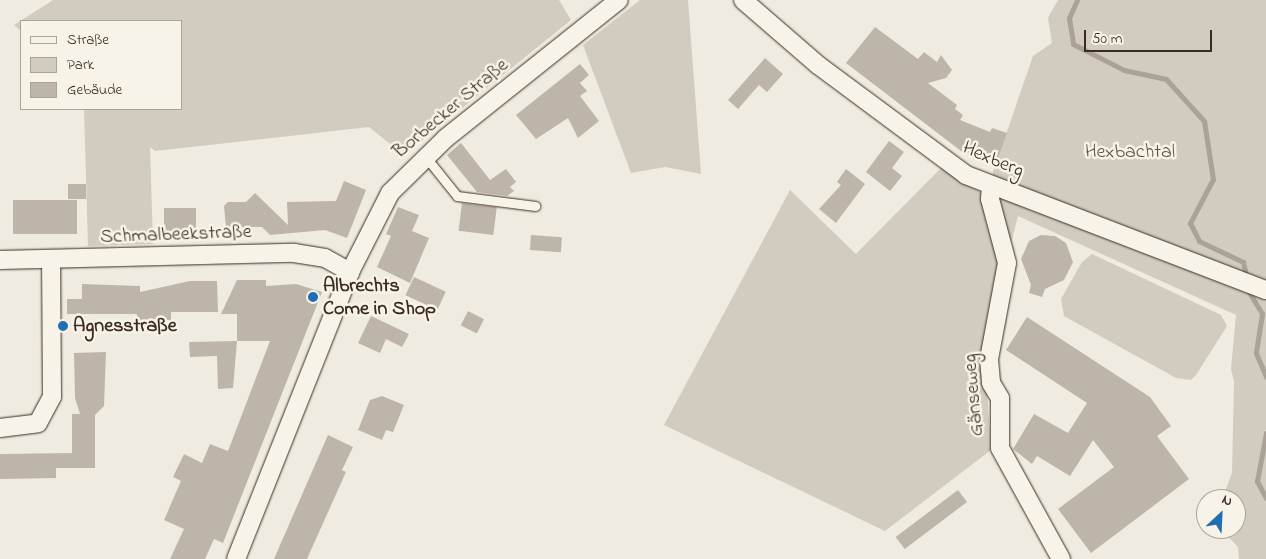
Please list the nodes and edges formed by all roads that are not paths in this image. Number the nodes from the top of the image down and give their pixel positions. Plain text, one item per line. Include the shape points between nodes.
1 (619, 0) edge
2 (743, 0) edge
3 (425, 156) junction
4 (991, 185) junction
5 (534, 206) dead end
6 (51, 259) junction
7 (0, 260) edge
8 (350, 272) junction
9 (1252, 284) edge
10 (0, 428) edge
11 (236, 559) edge
12 (1061, 559) edge

1 - 3 street, Borbecker Straße
2 - 4 street, Hexberg via 818,65 943,161
3 - 5 lane via 457,196
3 - 8 street, Borbecker Straße via 390,193
4 - 9 street, Hexberg
4 - 12 street, Gänseweg via 990,199 1007,263 989,359 991,383 1000,398 1000,448
6 - 7 street, Schmalbeekstraße
6 - 8 street, Schmalbeekstraße via 294,253 324,258
6 - 10 street via 52,397 38,423
8 - 11 street, Borbecker Straße

